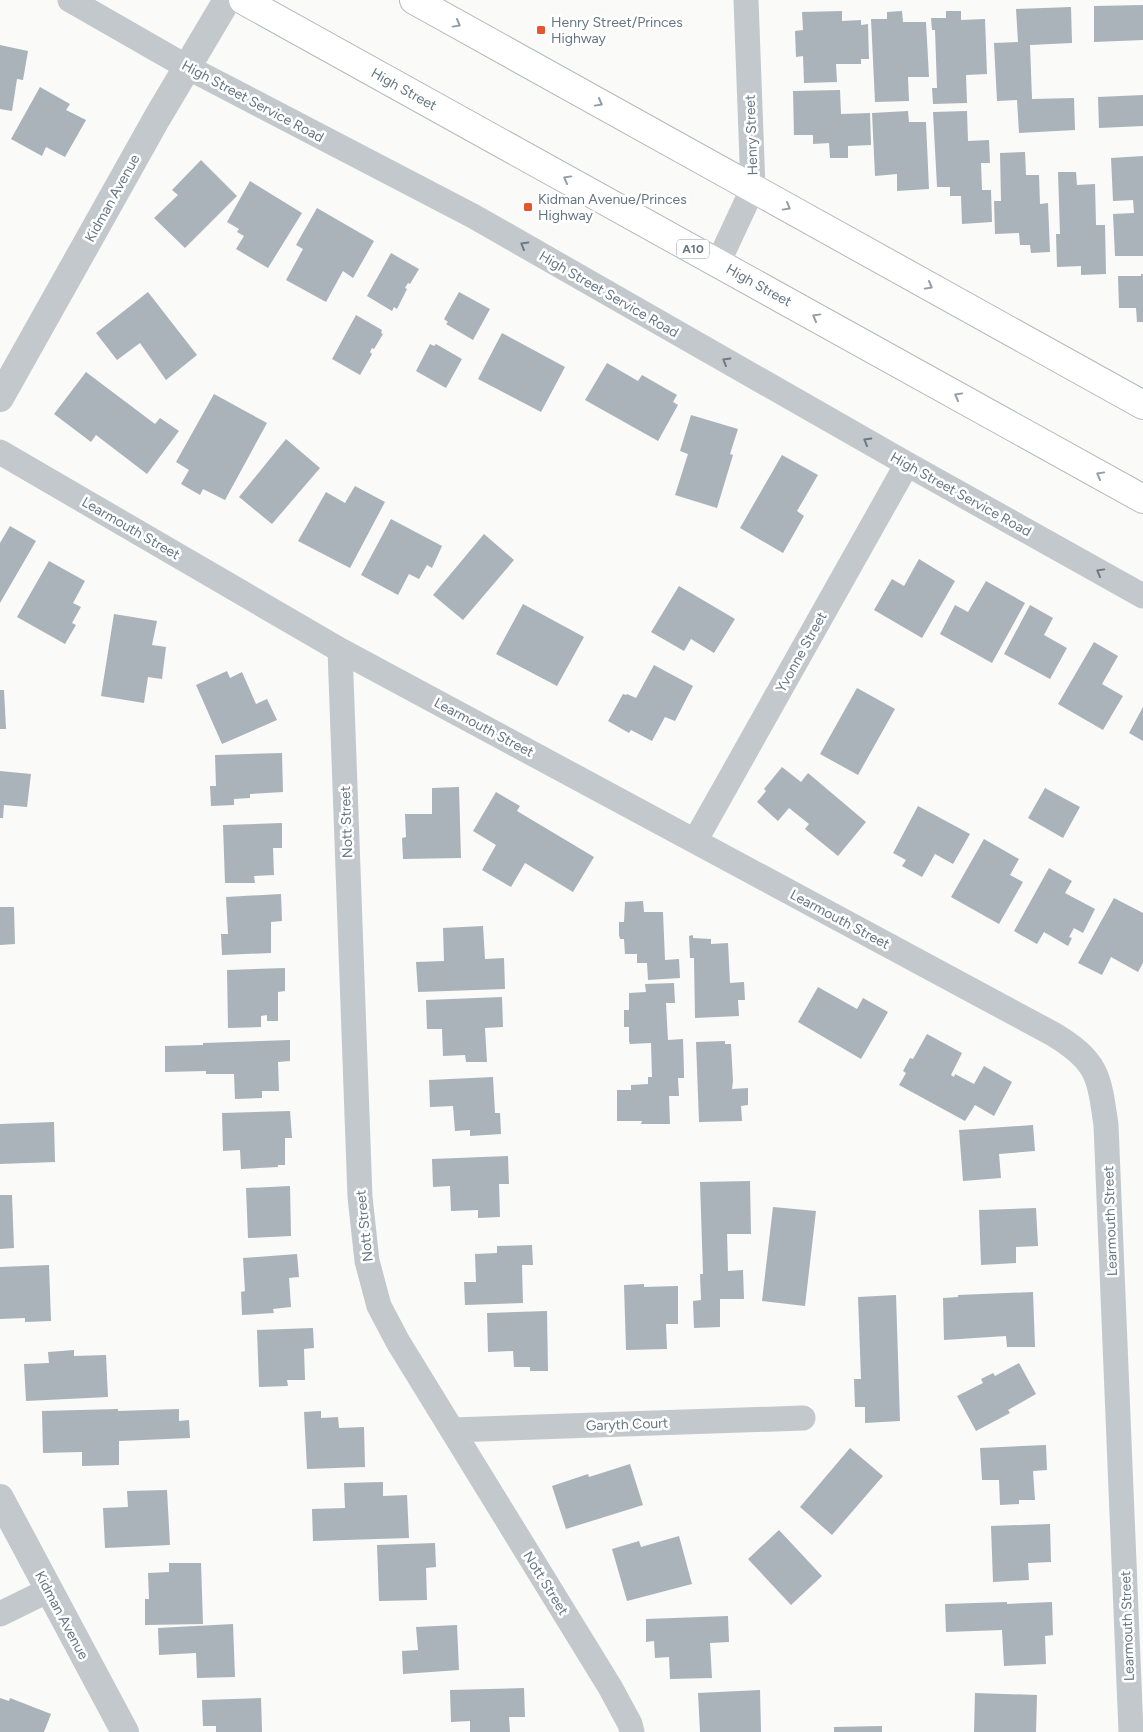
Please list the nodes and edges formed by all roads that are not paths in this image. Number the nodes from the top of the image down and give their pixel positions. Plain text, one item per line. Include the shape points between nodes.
1 (70, 0) edge
2 (227, 0) edge
3 (243, 0) edge
4 (414, 0) edge
5 (746, 0) edge
6 (187, 66) junction
7 (753, 188) junction
8 (718, 263) junction
9 (0, 398) edge
10 (1143, 405) edge
11 (0, 452) edge
12 (907, 464) junction
13 (1143, 499) edge
14 (1143, 596) edge
15 (340, 650) junction
16 (695, 841) junction
17 (803, 1418) dead end
18 (452, 1430) junction
19 (0, 1498) edge
20 (49, 1590) junction
21 (0, 1614) edge
22 (125, 1732) edge
23 (632, 1732) edge
24 (1132, 1732) edge

1 - 6 street, High Street Service Road
2 - 6 street, Kidman Avenue
8 -> 3 highway, High Street / A10
4 -> 7 highway
5 - 7 street, Henry Street
6 - 9 street, Kidman Avenue
12 -> 6 street, High Street Service Road via 473,216
7 - 8 street, Henry Street
7 -> 10 highway
13 -> 8 highway, High Street / A10
11 - 15 street, Learmouth Street
14 -> 12 street, High Street Service Road
12 - 16 street, Yvonne Street
15 - 16 street, Learmouth Street
15 - 18 street, Nott Street via 360,1197 367,1261 378,1306
16 - 24 street, Learmouth Street via 1053,1034 1074,1047 1091,1064 1100,1086 1106,1125
17 - 18 street, Garyth Court
18 - 23 street, Nott Street via 610,1687
19 - 20 street, Kidman Avenue
20 - 21 street
20 - 22 street, Kidman Avenue

